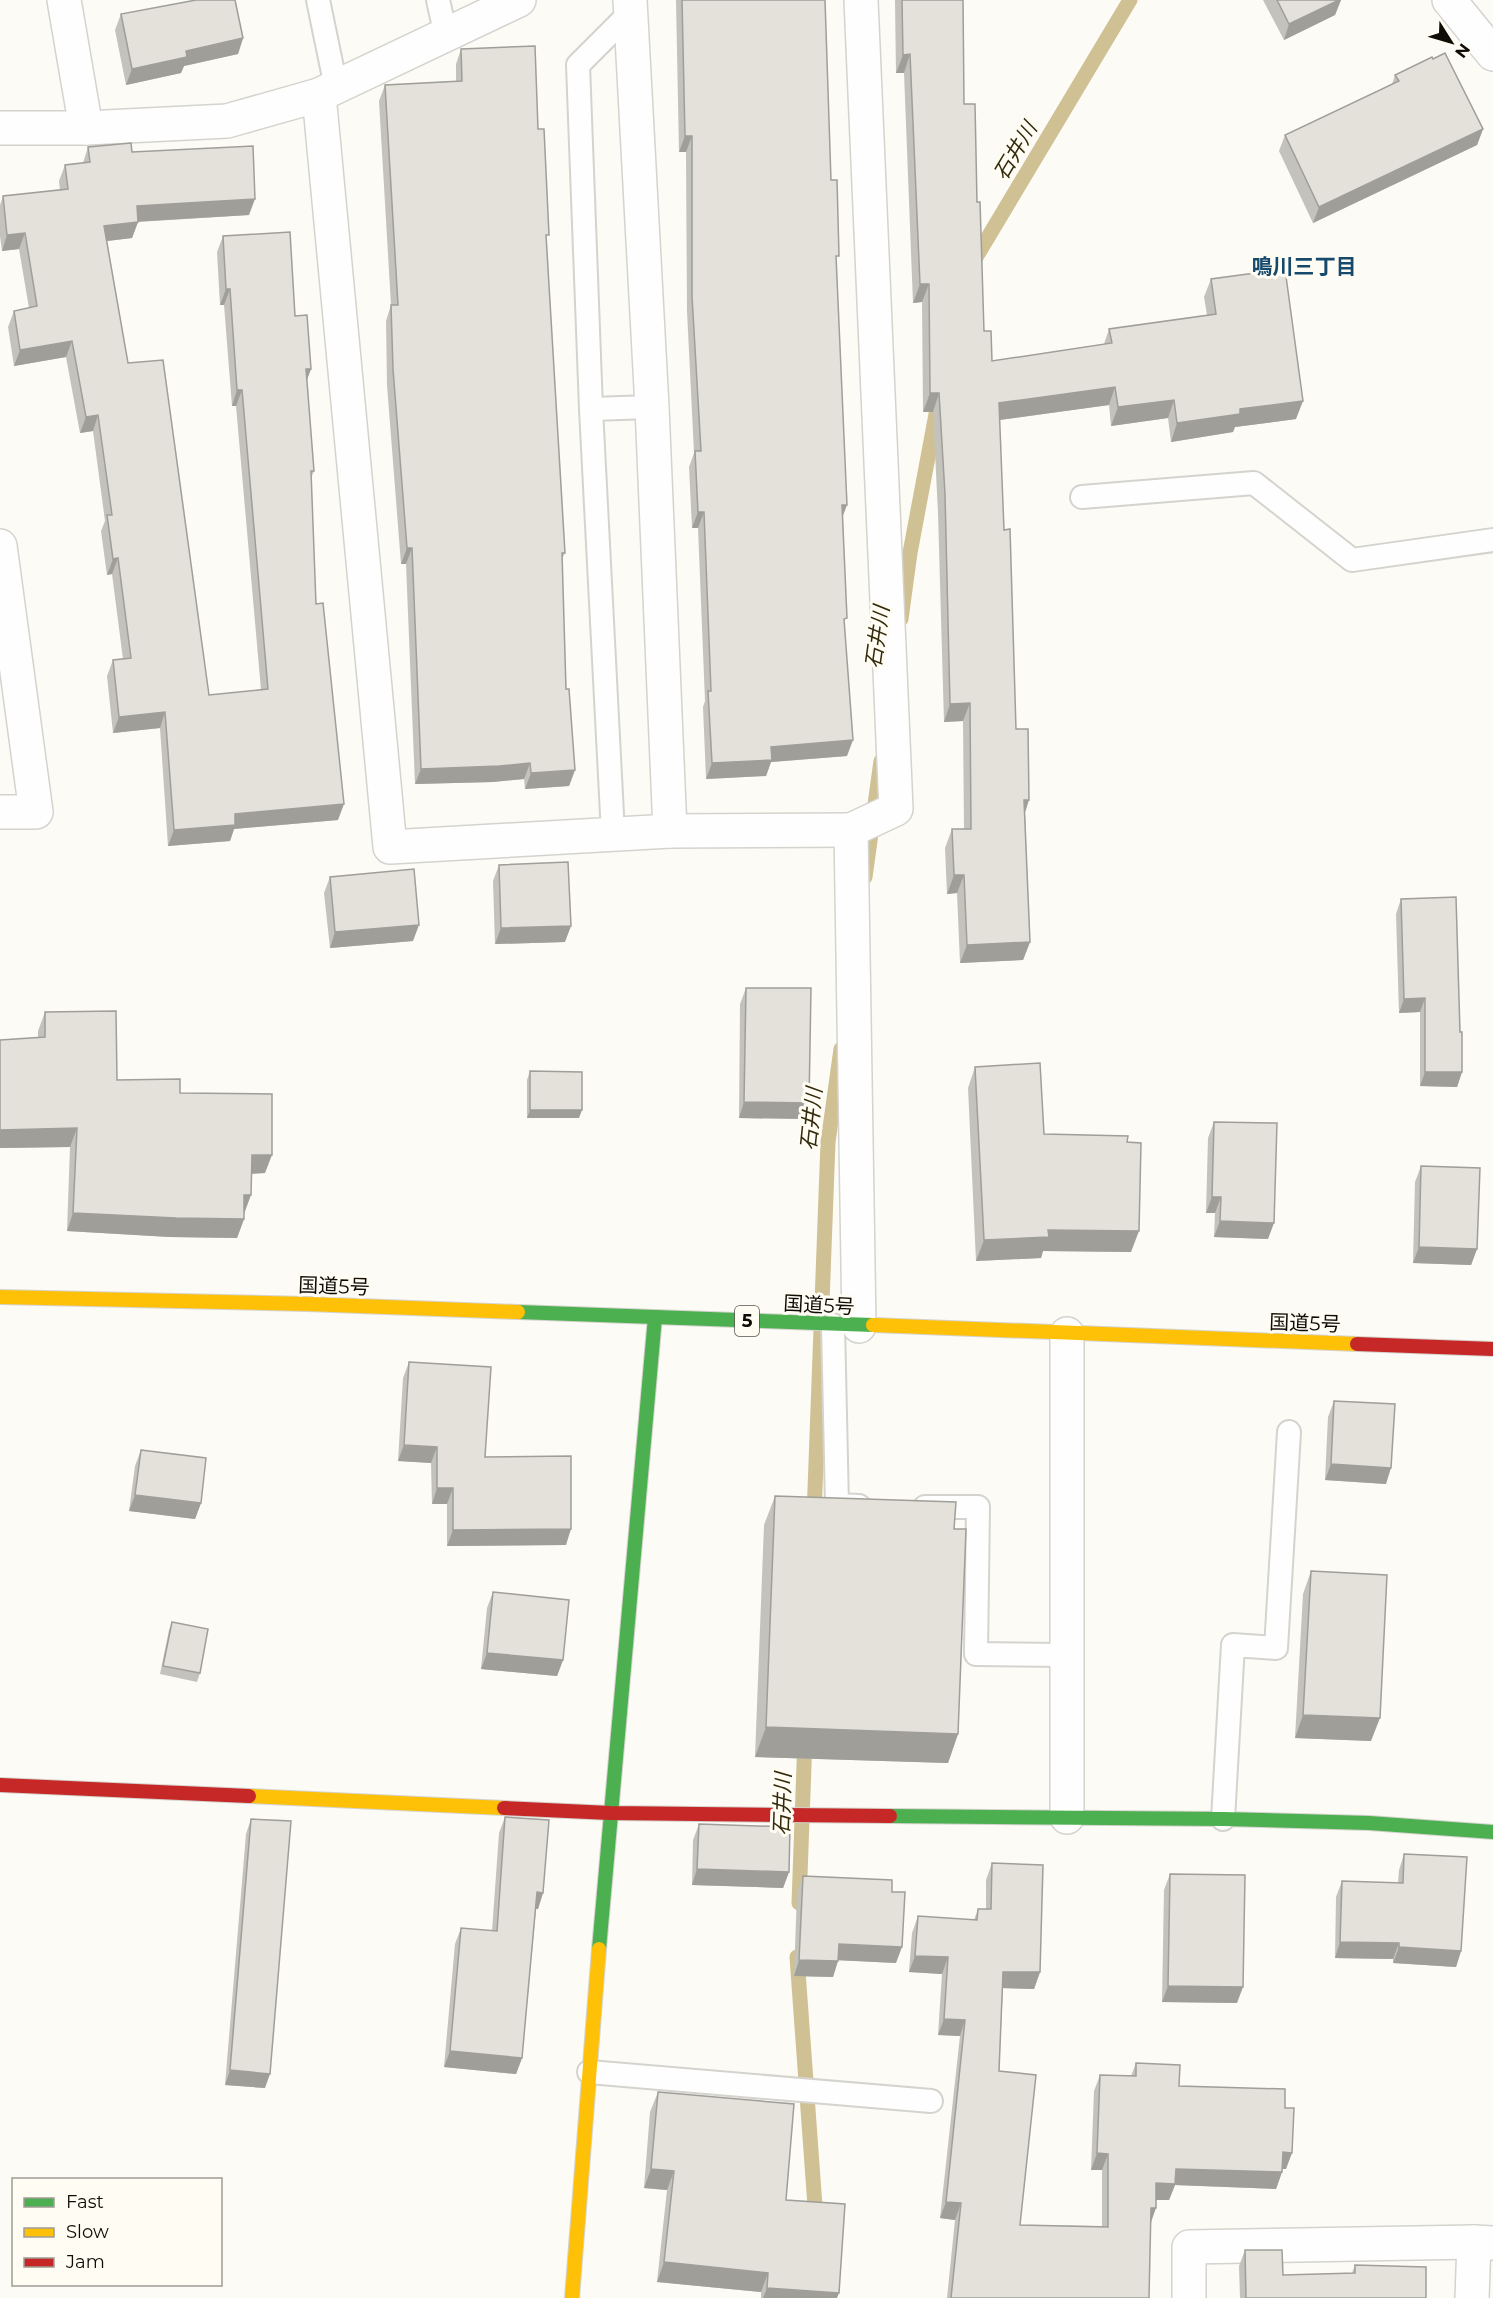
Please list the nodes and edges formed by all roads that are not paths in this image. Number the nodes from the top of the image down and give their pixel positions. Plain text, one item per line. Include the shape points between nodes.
1 (64, 0) edge
2 (318, 0) edge
3 (438, 0) edge
4 (519, 0) edge
5 (861, 0) edge
6 (1449, 0) edge
7 (630, 7) edge
8 (446, 36) junction
9 (1493, 54) edge
10 (328, 91) junction
11 (0, 128) edge
12 (86, 128) junction
13 (652, 407) junction
14 (591, 408) junction
15 (1082, 497) dead end
16 (1493, 540) edge
17 (0, 546) edge
18 (0, 812) edge
19 (851, 830) junction
20 (670, 831) junction
21 (613, 834) junction
22 (0, 1297) edge
23 (655, 1317) junction
24 (847, 1326) junction
25 (1067, 1334) junction
26 (1493, 1349) edge
27 (1289, 1432) dead end
28 (884, 1506) edge
29 (907, 1506) edge
30 (1067, 1655) junction
31 (0, 1785) edge
32 (610, 1813) junction
33 (1067, 1816) junction
34 (1223, 1819) junction
35 (1493, 1832) edge
36 (589, 2072) junction
37 (931, 2101) dead end
38 (1484, 2242) edge
39 (572, 2298) edge
40 (1189, 2298) edge
41 (1472, 2298) edge

1 - 12 street
2 - 10 lane
3 - 8 lane
4 - 8 street
5 - 19 street via 896,809
6 - 9 street
7 - 13 street
7 - 14 lane via 578,64
8 - 10 street
10 - 12 street via 226,121
10 - 21 street via 390,847
11 - 12 street
13 - 14 lane
13 - 20 street
14 - 21 lane
15 - 16 lane via 1254,483 1352,560
17 - 18 street via 36,812
19 - 20 street
19 - 24 street
20 - 21 street
22 - 23 main road, 国道5号 / 5
23 - 24 main road, 国道5号 / 5
23 - 32 main road
24 - 25 main road, 国道5号 / 5
24 - 28 lane via 837,1505
25 - 26 main road, 国道5号 / 5
25 - 30 street
27 - 34 lane via 1276,1647 1233,1645
29 - 30 lane via 978,1507 976,1654
30 - 33 street
31 - 32 main road
32 - 33 main road
32 - 36 main road
33 - 34 main road
34 - 35 main road via 1369,1823
36 - 37 lane
36 - 39 main road
38 - 40 street via 1189,2247
38 - 41 street

